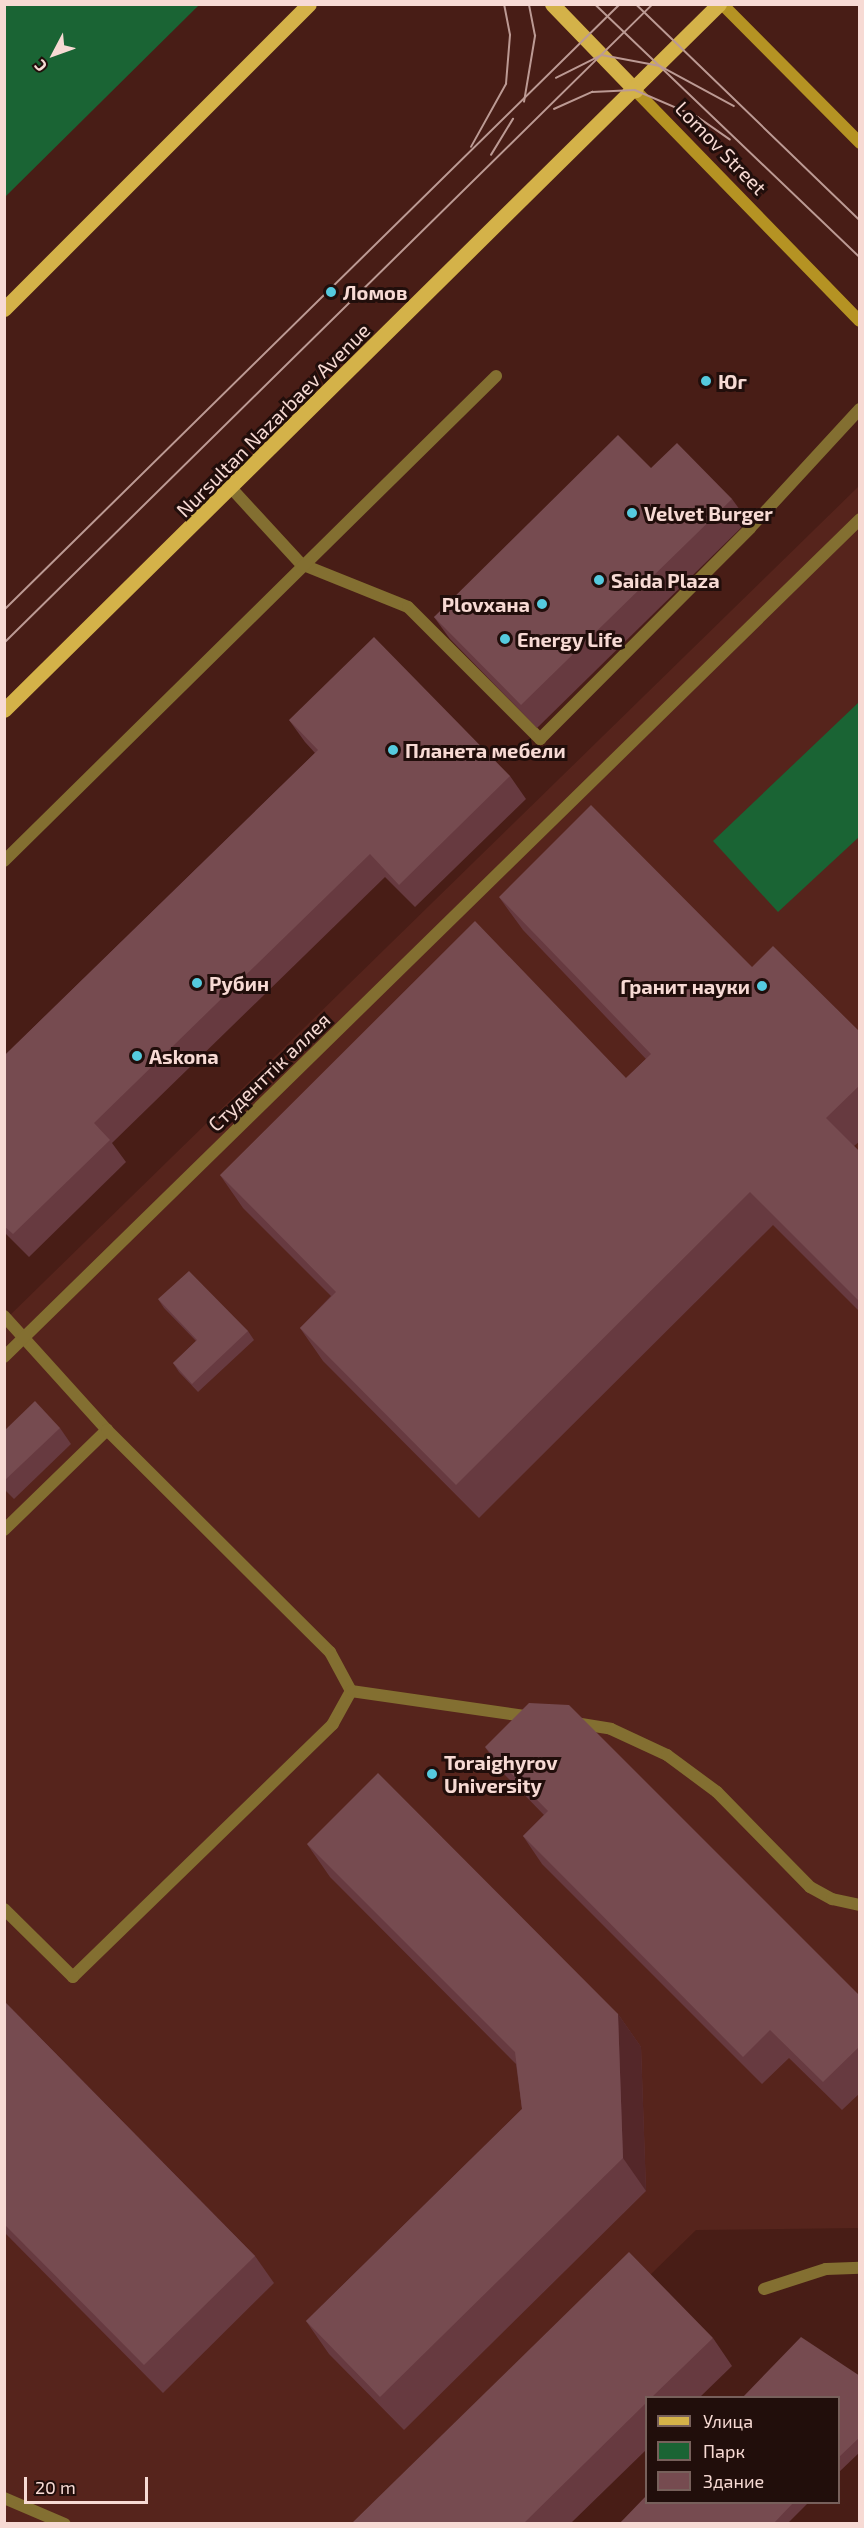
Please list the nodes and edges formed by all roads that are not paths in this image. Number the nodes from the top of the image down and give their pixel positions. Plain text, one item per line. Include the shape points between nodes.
1 (309, 4) edge
2 (552, 4) edge
3 (721, 4) edge
4 (635, 90) junction
5 (860, 143) edge
6 (4, 309) edge
7 (860, 321) edge
8 (496, 376) dead end
9 (860, 409) edge
10 (233, 490) junction
11 (860, 519) edge
12 (301, 564) junction
13 (4, 710) edge
14 (4, 861) edge
15 (4, 1316) edge
16 (23, 1339) junction
17 (4, 1357) edge
18 (107, 1430) junction
19 (4, 1530) edge
20 (351, 1691) junction
21 (860, 1905) edge
22 (4, 1909) edge
23 (860, 2268) edge
24 (764, 2289) dead end
25 (4, 2498) edge
26 (65, 2523) edge

1 - 6 main road
2 - 4 main road, Lomov Street
3 - 4 main road, Nursultan Nazarbaev Avenue
3 - 5 main road
4 - 7 main road, Lomov Street
4 - 10 main road, Nursultan Nazarbaev Avenue
8 - 12 lane
9 - 12 lane via 750,528 540,739 408,607
10 - 12 lane
10 - 13 main road, Nursultan Nazarbaev Avenue
11 - 16 lane, Студенттік аллея
12 - 14 lane
15 - 16 lane
16 - 17 lane, Студенттік аллея
16 - 18 lane
18 - 19 lane
18 - 20 lane via 330,1652
20 - 21 lane via 611,1729 667,1755 717,1792 810,1887 832,1899
20 - 22 lane via 333,1724 73,1977
23 - 24 lane via 826,2269
25 - 26 lane

